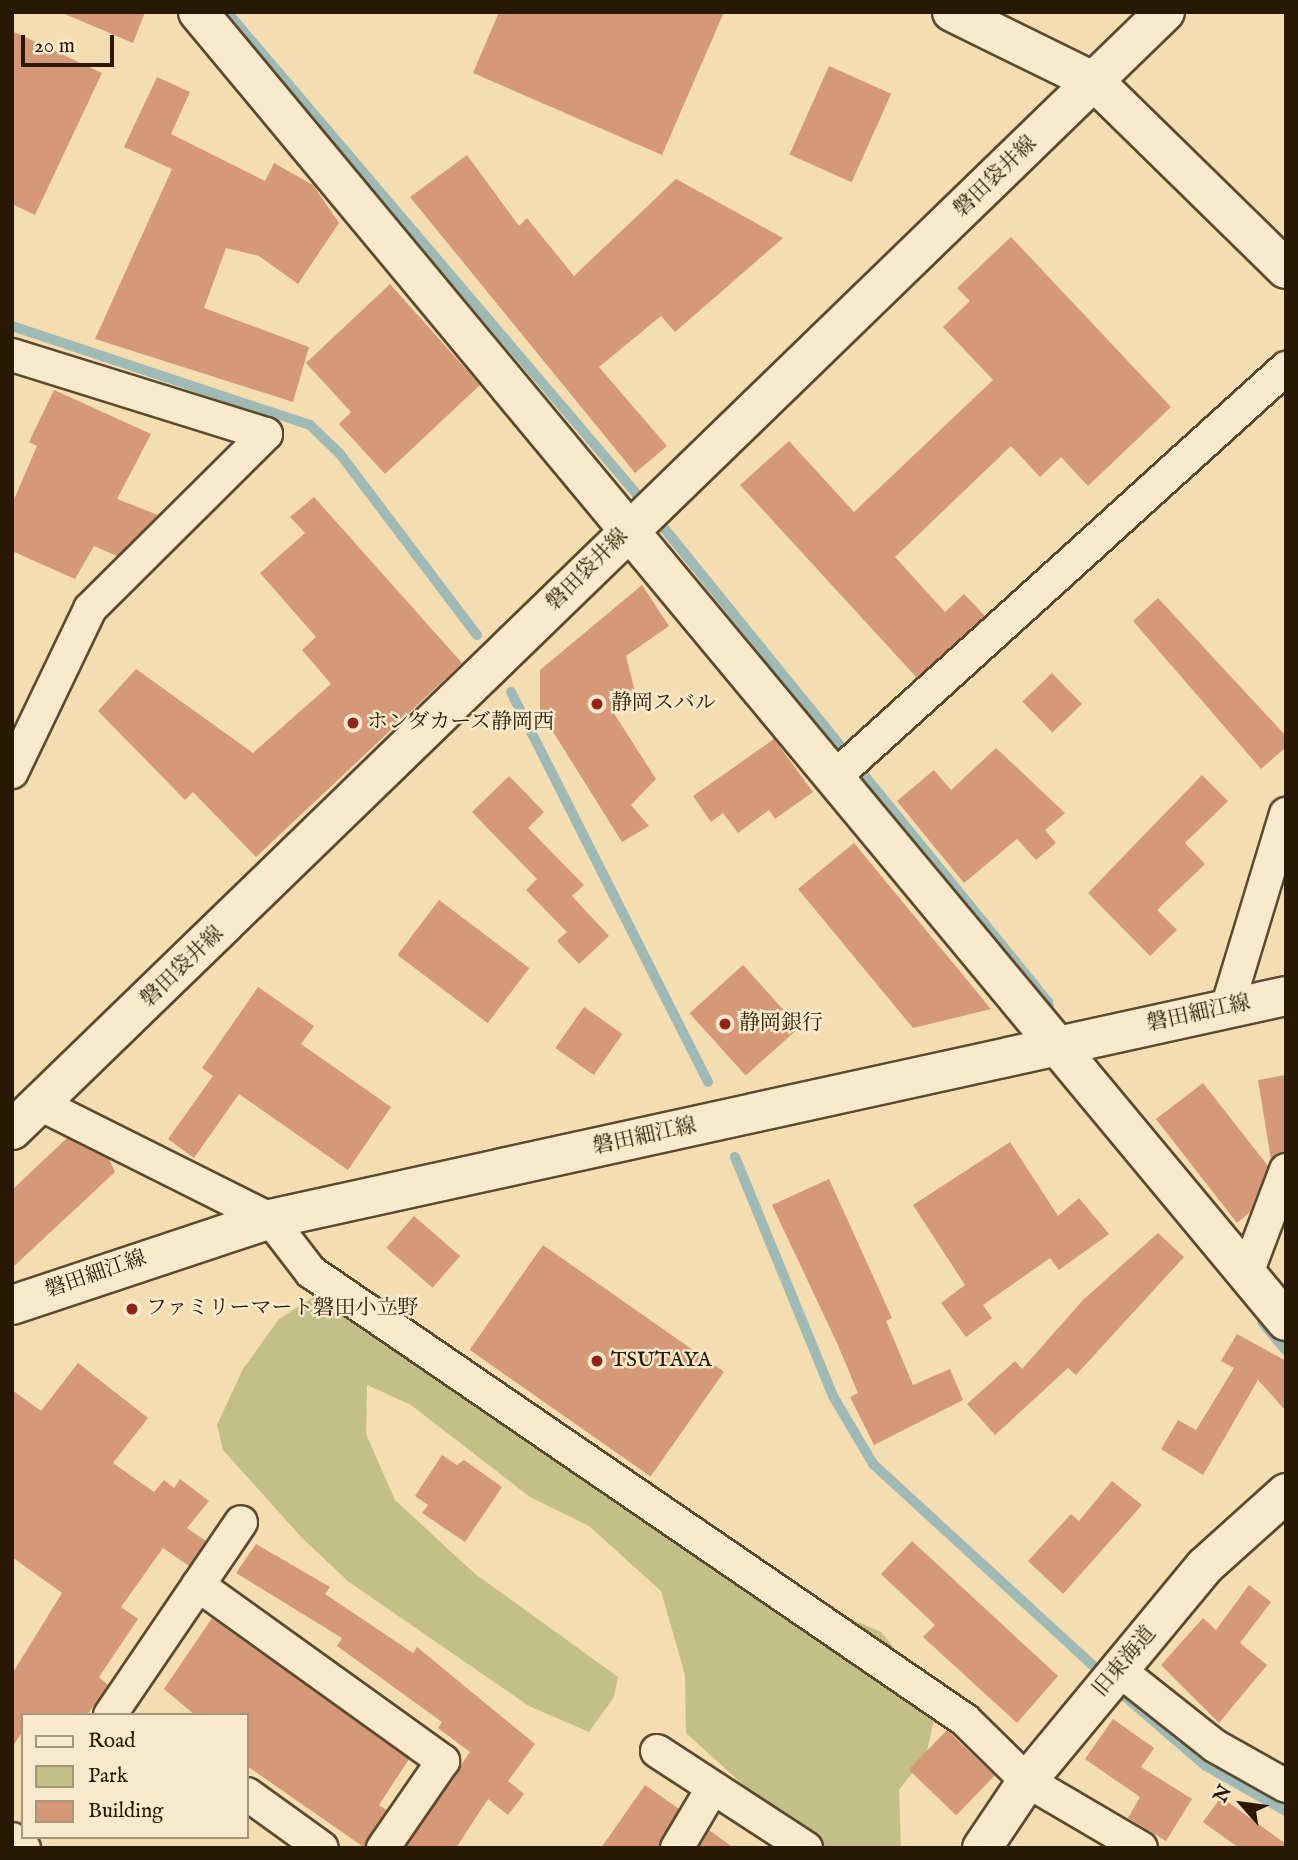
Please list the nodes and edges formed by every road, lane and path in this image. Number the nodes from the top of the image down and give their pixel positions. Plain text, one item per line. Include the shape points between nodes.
1 (198, 12) edge
2 (952, 12) edge
3 (1165, 12) edge
4 (1095, 82) junction
5 (1286, 269) edge
6 (12, 355) edge
7 (1286, 368) edge
8 (630, 528) junction
9 (12, 772) edge
10 (838, 774) junction
11 (1286, 814) edge
12 (1286, 996) edge
13 (1227, 1008) junction
14 (1060, 1044) junction
15 (27, 1101) edge
16 (12, 1130) edge
17 (1286, 1170) edge
18 (270, 1219) junction
19 (1247, 1273) junction
20 (12, 1305) edge
21 (1286, 1321) edge
22 (1286, 1493) edge
23 (240, 1522) dead end
24 (198, 1585) junction
25 (1110, 1680) junction
26 (122, 1711) edge
27 (657, 1751) dead end
28 (1027, 1781) junction
29 (1286, 1786) edge
30 (712, 1789) junction
31 (248, 1795) edge
32 (322, 1848) edge
33 (383, 1848) edge
34 (677, 1848) edge
35 (806, 1848) edge
36 (982, 1848) edge
37 (1141, 1848) edge

1 - 8 main road
2 - 4 main road
3 - 4 main road, 磐田袋井線
4 - 5 main road
4 - 8 main road, 磐田袋井線
6 - 9 street via 266,434 90,609
7 - 10 street
8 - 10 main road
8 - 15 main road, 磐田袋井線
10 - 14 main road
11 - 13 street
12 - 13 main road, 磐田細江線
13 - 14 main road, 磐田細江線
14 - 18 main road, 磐田細江線
14 - 19 main road
15 - 16 main road, 磐田袋井線
15 - 18 street
17 - 19 street
18 - 20 main road, 磐田細江線
18 - 28 street via 311,1272 965,1720
19 - 21 main road
22 - 25 main road, 旧東海道 via 1205,1566
23 - 24 street
24 - 26 street
24 - 33 street via 443,1761
25 - 28 main road, 旧東海道
25 - 29 street
27 - 30 street
28 - 36 main road, 旧東海道
28 - 37 street
30 - 34 street
30 - 35 street
31 - 32 street

